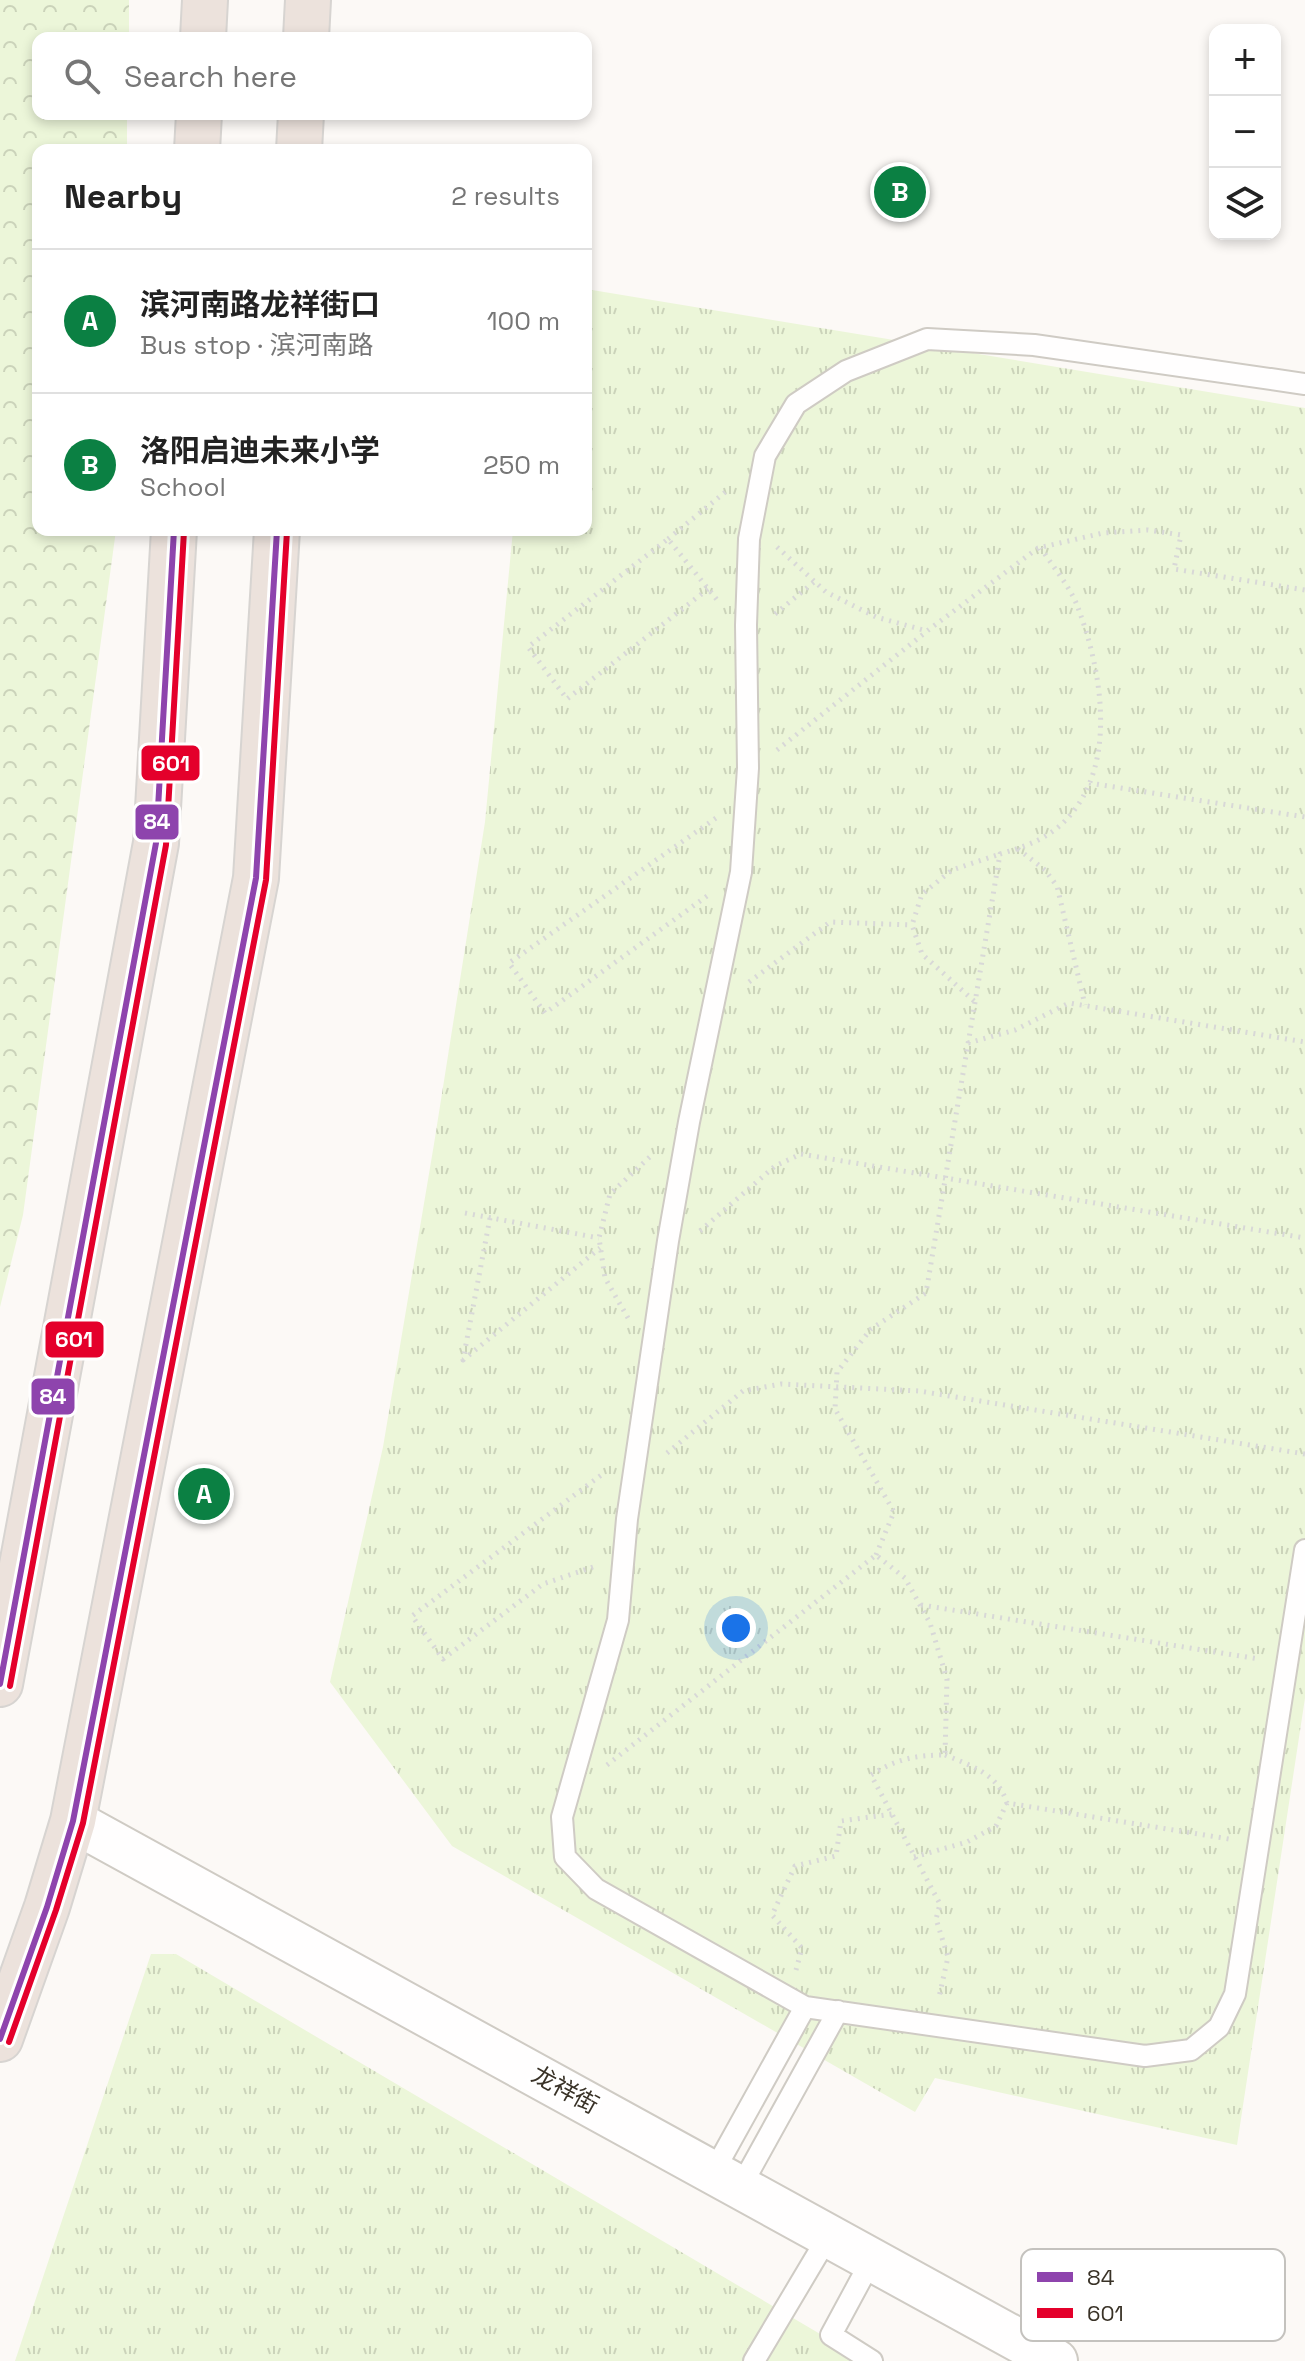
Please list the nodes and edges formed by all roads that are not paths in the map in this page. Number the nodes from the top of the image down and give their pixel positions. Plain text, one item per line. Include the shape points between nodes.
1 (205, 0) edge
2 (308, 0) edge
3 (203, 32) edge
4 (306, 32) edge
5 (199, 120) edge
6 (301, 120) edge
7 (197, 144) edge
8 (299, 144) edge
9 (1305, 384) edge
10 (174, 536) edge
11 (277, 536) edge
12 (1305, 1550) edge
13 (0, 1684) edge
14 (73, 1821) junction
15 (797, 2003) junction
16 (838, 2011) junction
17 (0, 2039) edge
18 (727, 2179) junction
19 (829, 2235) junction
20 (872, 2259) junction
21 (754, 2361) edge
22 (872, 2361) edge
23 (1056, 2361) edge

1 - 3 highway
2 - 4 highway
5 - 7 highway
6 - 8 highway
9 - 15 lane via 1034,345 927,339 846,371 796,404 764,461 752,523 741,872 665,1260 618,1620 562,1817 565,1857 596,1889
10 - 13 highway via 156,843
11 - 14 highway via 256,878
12 - 16 lane via 1235,1994 1219,2027 1191,2050 1145,2056
14 - 17 highway
14 - 18 street, 龙祥街
15 - 16 lane
15 - 18 lane
16 - 18 lane
18 - 19 street, 龙祥街
19 - 20 street, 龙祥街
19 - 21 lane
20 - 22 lane via 831,2335
20 - 23 street, 龙祥街

